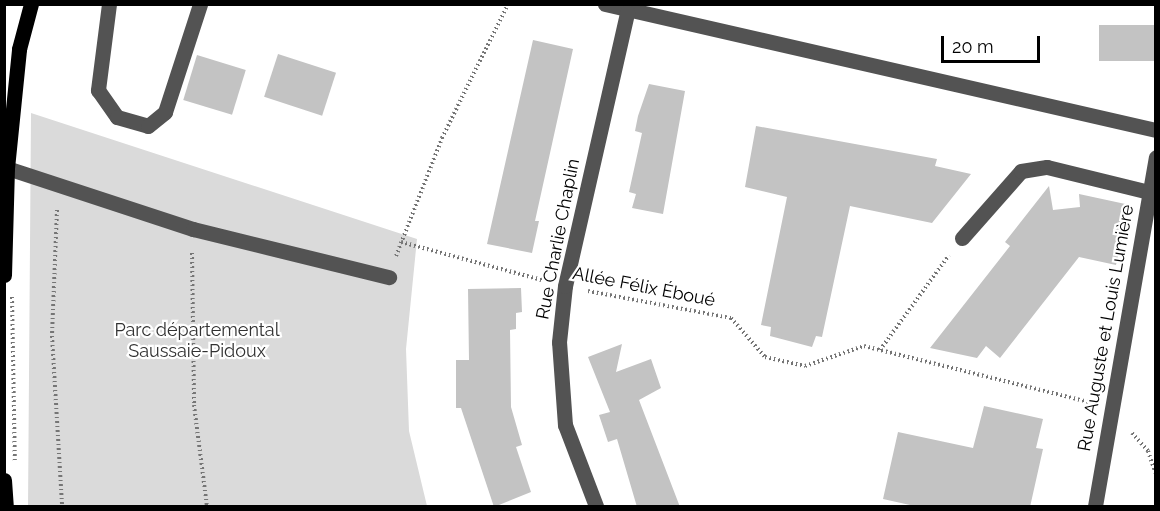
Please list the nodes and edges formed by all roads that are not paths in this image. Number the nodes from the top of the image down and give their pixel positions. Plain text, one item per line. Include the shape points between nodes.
1 (31, 4) edge
2 (109, 4) edge
3 (200, 4) edge
4 (605, 4) edge
5 (627, 12) junction
6 (1155, 130) edge
7 (1155, 157) edge
8 (7, 168) junction
9 (1149, 192) junction
10 (962, 238) road end
11 (4, 275) edge
12 (389, 277) road end
13 (4, 480) edge
14 (6, 507) edge
15 (596, 507) edge
16 (1095, 507) edge

1 - 8 main road via 20,49
2 - 3 street via 98,90 117,117 148,126 165,112
4 - 5 street
5 - 6 street
5 - 15 street, Rue Charlie Chaplin via 565,286 559,342 566,425
7 - 9 street, Rue Auguste et Louis Lumière
8 - 11 main road
8 - 12 street via 193,229
9 - 10 street via 1047,167 1021,171
9 - 16 street, Rue Auguste et Louis Lumière
13 - 14 main road

